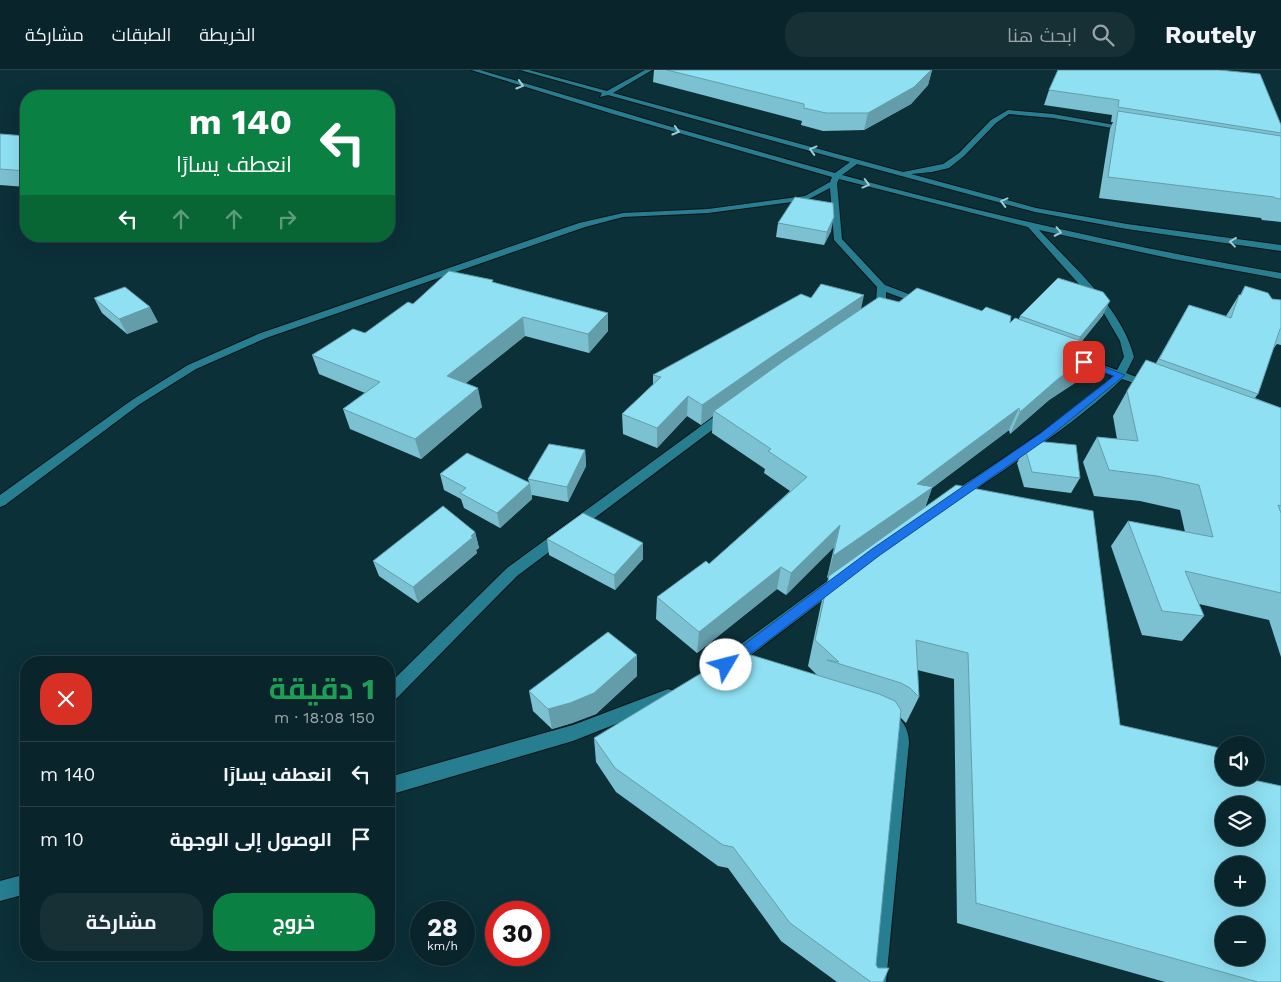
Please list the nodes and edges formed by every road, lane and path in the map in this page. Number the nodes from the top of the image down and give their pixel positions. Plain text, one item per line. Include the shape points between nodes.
1 (474, 70) edge
2 (523, 70) edge
3 (649, 70) edge
4 (606, 94) junction
5 (583, 104) junction
6 (1138, 130) edge
7 (856, 161) junction
8 (946, 166) junction
9 (902, 173) junction
10 (951, 174) dead end
11 (834, 179) junction
12 (956, 182) dead end
13 (961, 190) junction
14 (1031, 226) junction
15 (1281, 248) edge
16 (1281, 276) edge
17 (882, 287) junction
18 (937, 308) edge
19 (862, 320) edge
20 (1065, 355) edge
21 (1120, 375) junction
22 (1166, 391) edge
23 (741, 403) edge
24 (0, 502) edge
25 (940, 508) edge
26 (852, 570) edge
27 (745, 670) edge
28 (395, 689) edge
29 (680, 691) edge
30 (872, 712) edge
31 (395, 784) edge
32 (20, 886) edge
33 (0, 891) edge
34 (875, 982) edge

1 -> 5 street
2 - 4 street
3 - 4 street
4 - 5 street
7 -> 4 street
5 -> 11 street
6 - 8 street via 1008,112 1001,114
7 - 9 street
7 - 11 street
8 - 9 street
8 - 10 street
9 - 13 street
11 -> 14 street
11 - 17 street via 838,240
11 - 24 street via 807,198 778,203 613,216 262,336 192,367 136,402
12 - 13 street
15 -> 13 street via 1093,222
14 -> 16 street via 1171,257
14 - 21 street via 1106,309 1125,341 1129,357
17 - 18 street
17 - 19 street via 878,309
20 - 21 street
21 - 22 street
21 - 25 street via 1044,435
23 - 28 street via 512,572
26 - 27 street via 720,669
29 - 31 street via 573,733
30 - 34 street via 891,720 900,732
32 - 33 street

